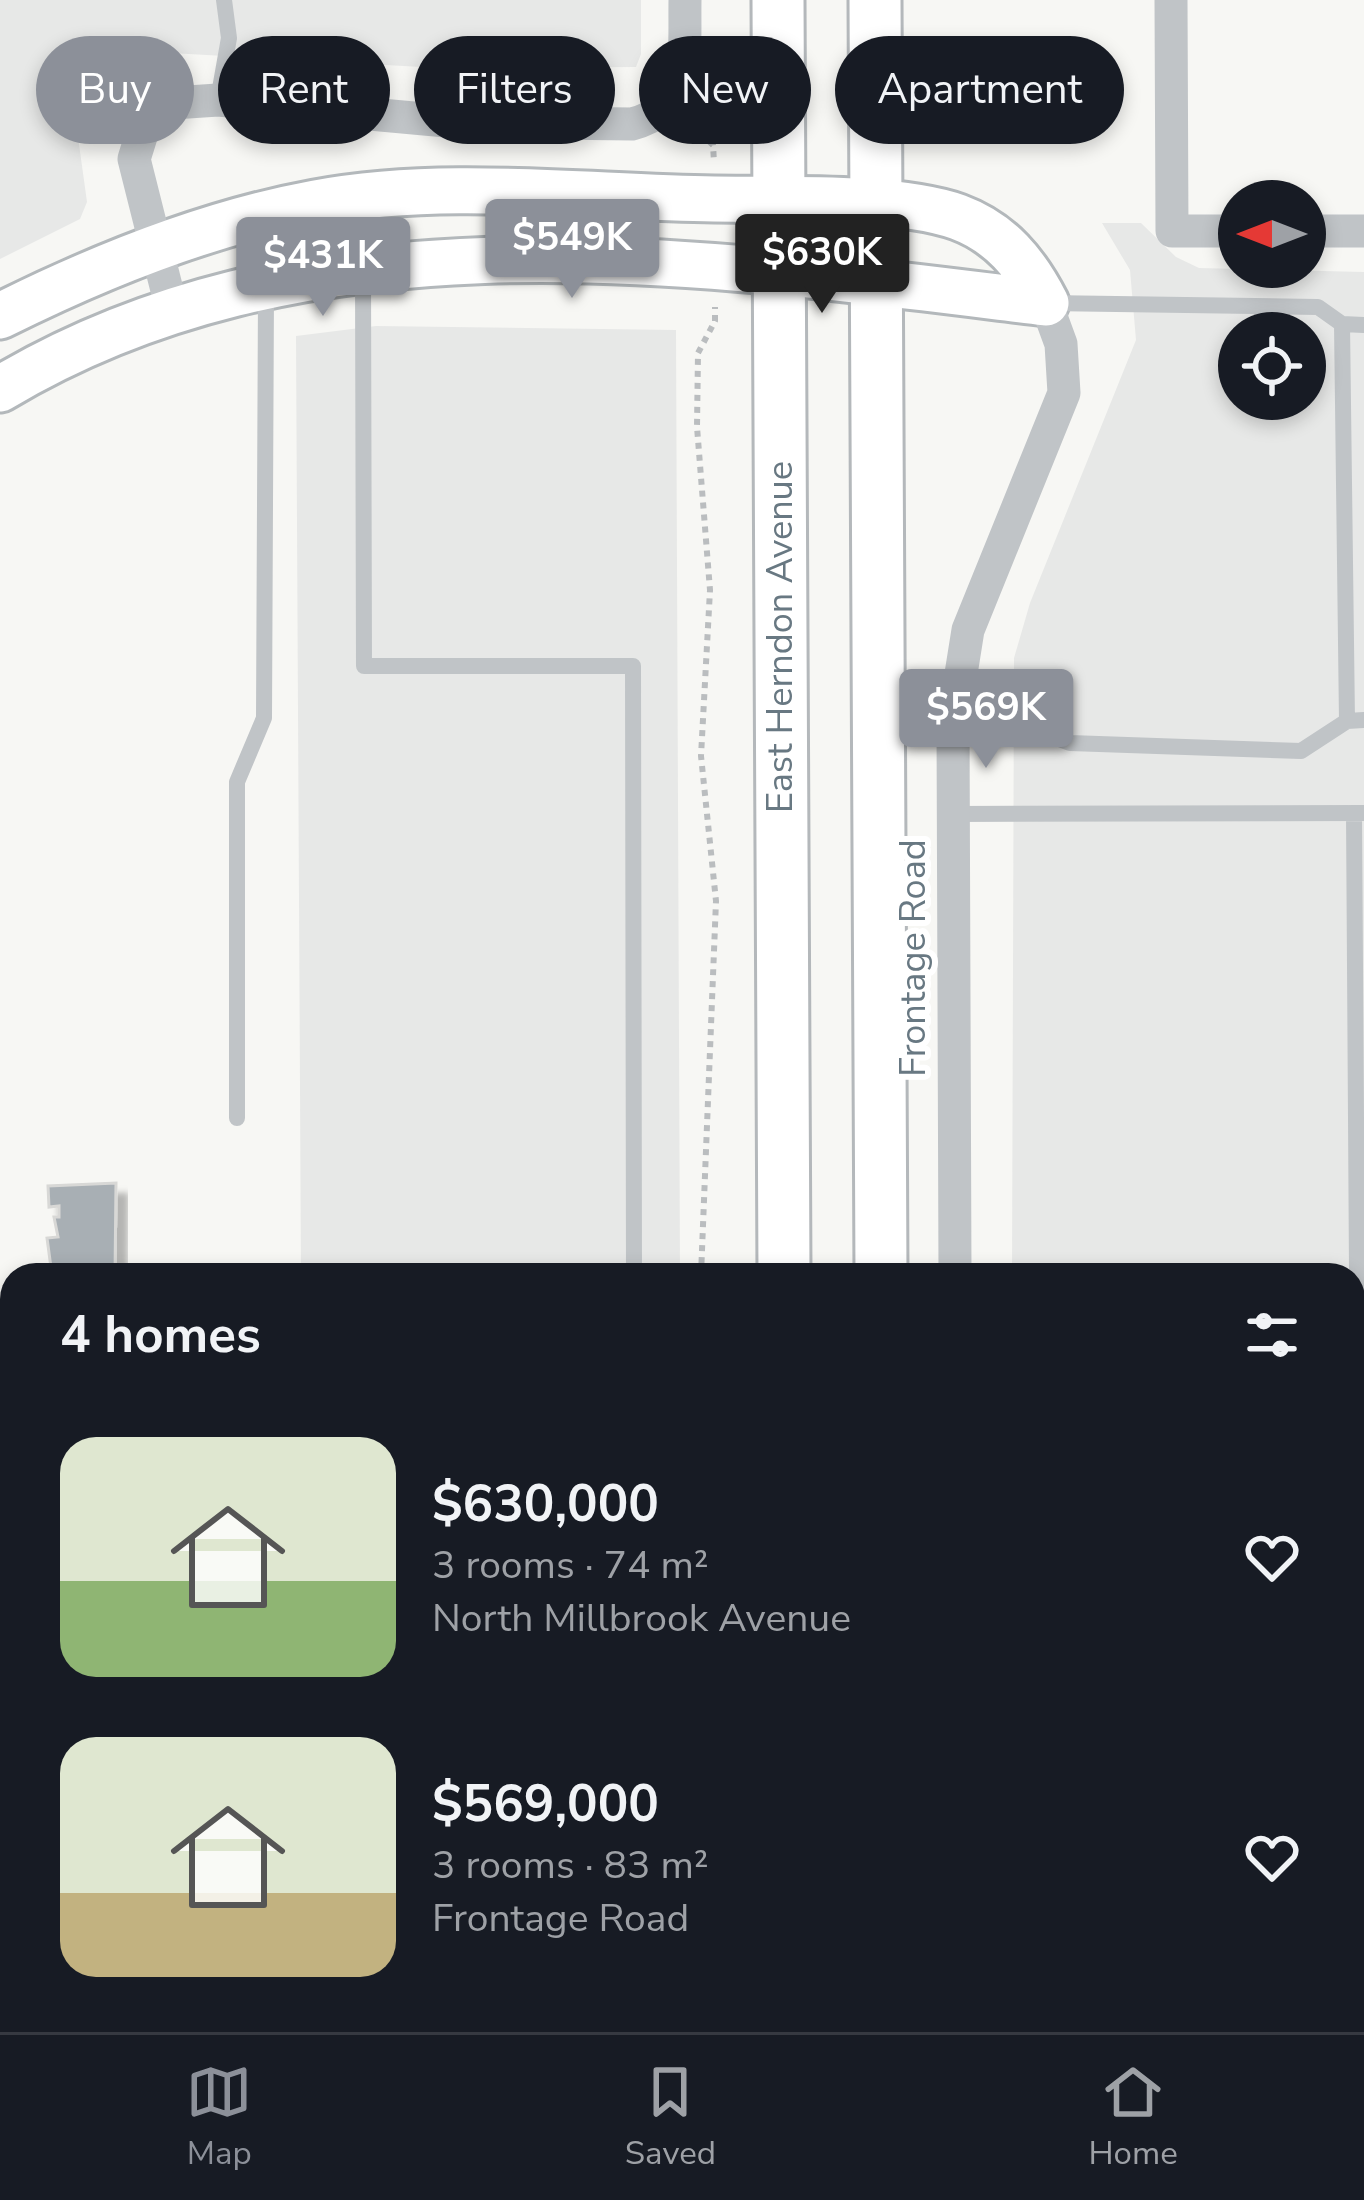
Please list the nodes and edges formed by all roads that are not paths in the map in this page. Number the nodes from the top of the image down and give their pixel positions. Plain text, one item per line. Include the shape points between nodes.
1 (224, 0) edge
2 (685, 0) edge
3 (778, 0) edge
4 (875, 0) edge
5 (1171, 0) edge
6 (229, 36) edge
7 (218, 100) edge
8 (390, 116) edge
9 (779, 199) junction
10 (876, 206) junction
11 (1218, 231) edge
12 (1326, 232) edge
13 (1364, 232) edge
14 (154, 251) junction
15 (363, 269) junction
16 (779, 269) junction
17 (876, 282) junction
18 (266, 290) junction
19 (1046, 303) junction
20 (173, 314) junction
21 (0, 316) edge
22 (1342, 324) junction
23 (1364, 325) edge
24 (0, 389) edge
25 (956, 700) junction
26 (1355, 720) edge
27 (1359, 813) edge
28 (951, 814) junction
29 (237, 1118) dead end
30 (634, 1263) edge
31 (784, 1263) edge
32 (881, 1263) edge
33 (955, 1263) edge
34 (1360, 1263) edge

1 - 6 lane
2 - 8 street via 680,88 656,118 632,124
3 - 9 main road, East Herndon Avenue
4 - 10 main road
5 - 11 street via 1172,231
7 - 14 street via 173,103 143,130 134,159
9 - 10 street
9 - 14 street via 367,196 267,214
9 - 16 main road, East Herndon Avenue
10 - 17 main road
10 - 19 street via 980,227 1017,257
12 - 13 street
14 - 20 street
14 - 21 street
15 - 16 street via 500,259
15 - 18 street
15 - 30 lane via 364,666 633,666
16 - 17 street
16 - 31 main road, East Herndon Avenue
17 - 19 street
17 - 32 main road
18 - 20 street
18 - 29 lane via 264,718 237,782
19 - 22 lane via 1318,307
19 - 25 street, Frontage Road via 1061,344 1064,393 968,630
20 - 24 street
22 - 23 lane
22 - 26 lane
25 - 26 lane via 1070,743 1301,751
25 - 28 street, Frontage Road
27 - 28 lane
27 - 34 lane
28 - 33 street, Frontage Road

